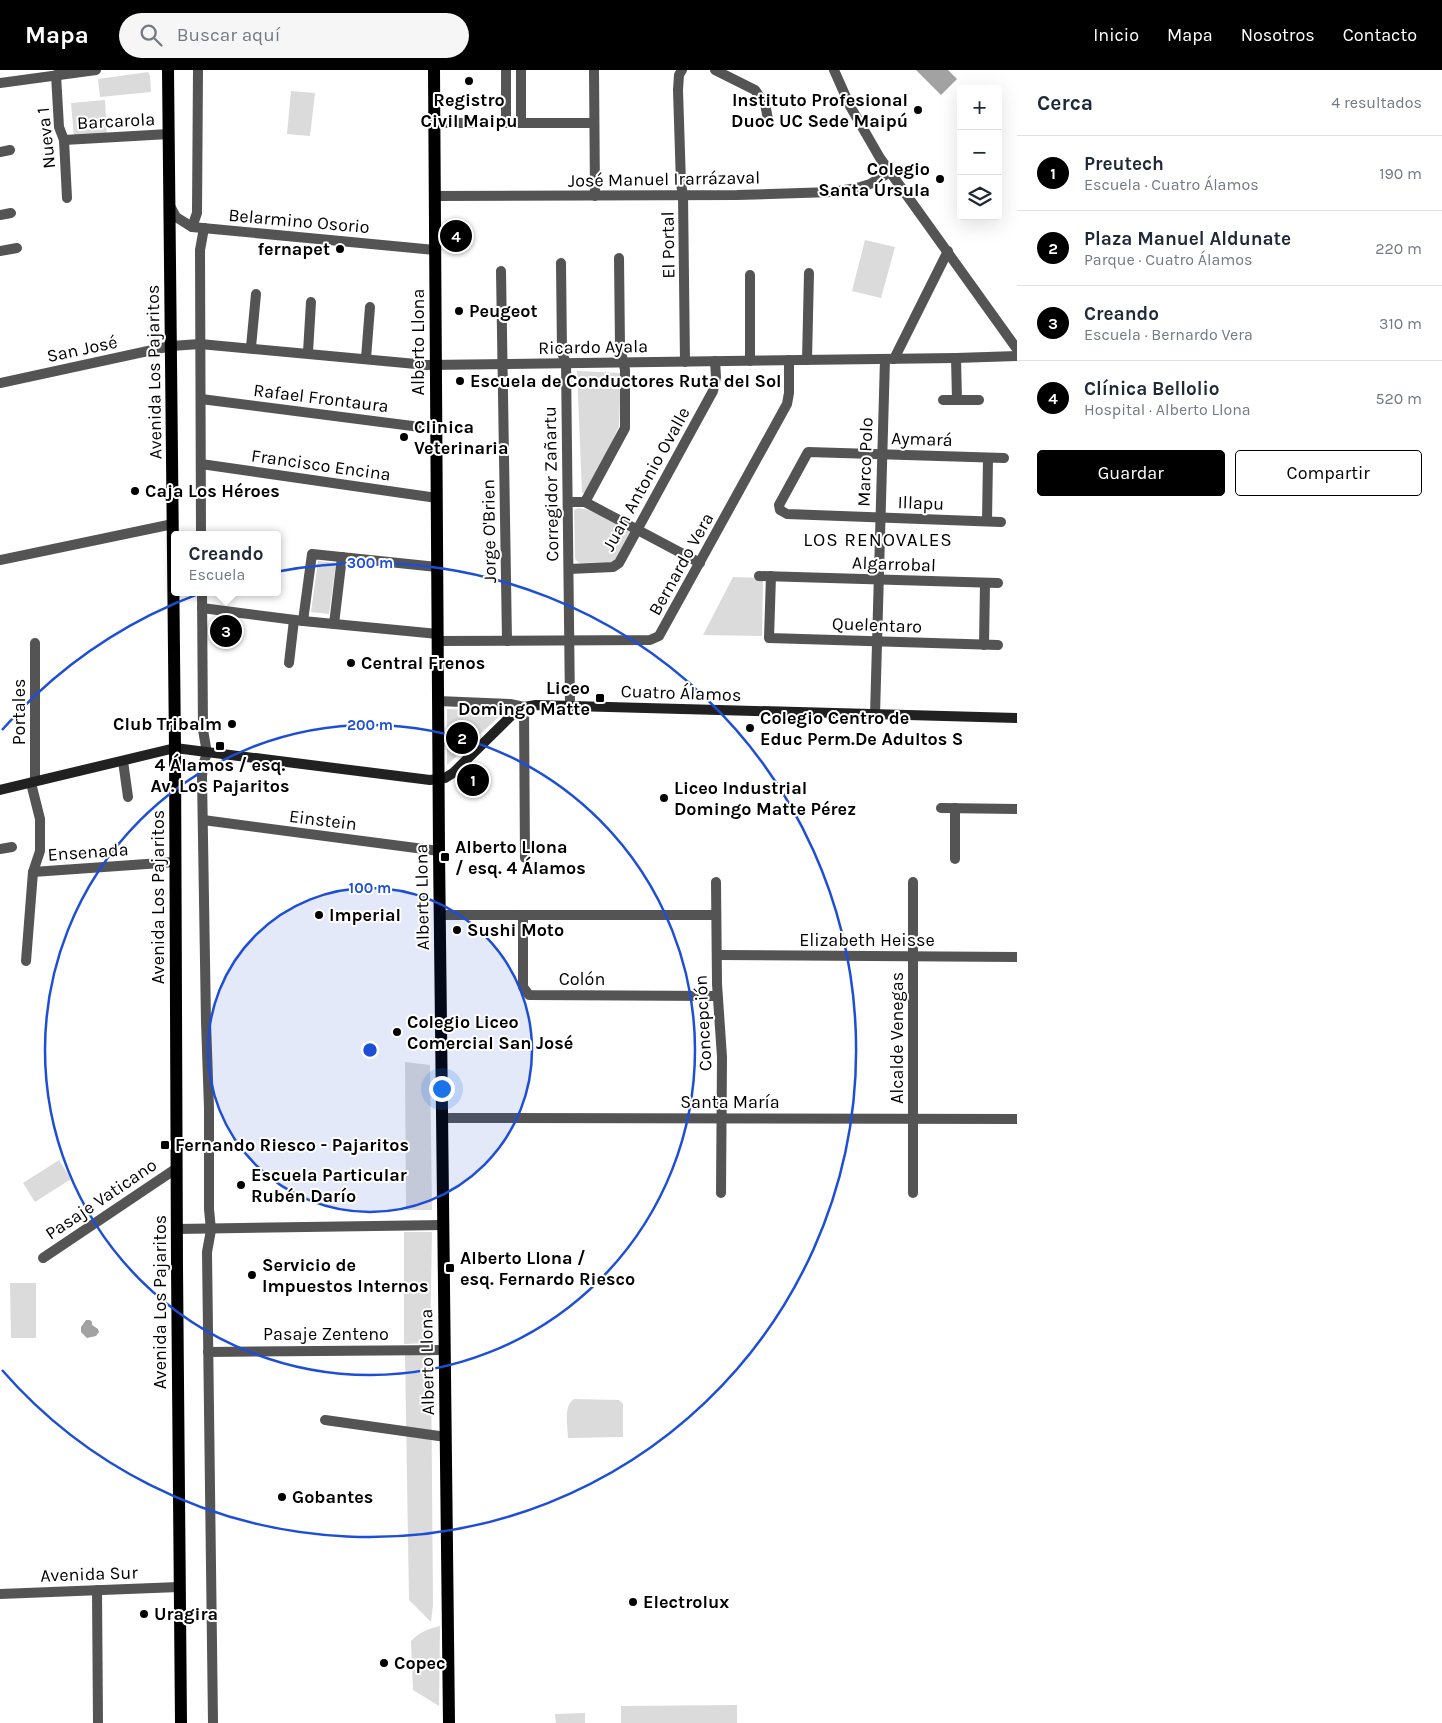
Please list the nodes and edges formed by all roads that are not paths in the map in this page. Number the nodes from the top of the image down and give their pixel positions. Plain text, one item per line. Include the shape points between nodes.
1 (96, 70) edge
2 (168, 70) edge
3 (198, 70) edge
4 (434, 70) edge
5 (506, 70) edge
6 (521, 70) edge
7 (594, 70) edge
8 (682, 70) edge
9 (715, 70) edge
10 (834, 70) edge
11 (56, 75) junction
12 (0, 83) edge
13 (768, 118) dead end
14 (434, 123) junction
15 (506, 123) junction
16 (522, 123) junction
17 (594, 123) junction
18 (169, 134) junction
19 (64, 140) junction
20 (890, 172) junction
21 (683, 195) junction
22 (435, 196) junction
23 (595, 196) junction
24 (67, 198) dead end
25 (169, 205) junction
26 (11, 213) dead end
27 (0, 215) edge
28 (192, 227) junction
29 (204, 228) junction
30 (17, 248) dead end
31 (435, 250) junction
32 (948, 251) junction
33 (0, 252) edge
34 (619, 258) dead end
35 (561, 263) dead end
36 (501, 270) dead end
37 (809, 273) dead end
38 (750, 275) dead end
39 (256, 294) dead end
40 (311, 302) dead end
41 (370, 308) dead end
42 (200, 344) junction
43 (171, 346) junction
44 (251, 347) junction
45 (1017, 349) edge
46 (308, 352) junction
47 (1017, 356) edge
48 (366, 358) junction
49 (956, 358) junction
50 (889, 359) junction
51 (790, 360) junction
52 (807, 360) junction
53 (715, 361) junction
54 (750, 361) junction
55 (624, 362) junction
56 (685, 362) junction
57 (566, 363) junction
58 (503, 364) junction
59 (436, 365) junction
60 (0, 384) edge
61 (200, 399) junction
62 (943, 400) dead end
63 (957, 400) junction
64 (979, 400) dead end
65 (436, 429) junction
66 (882, 455) junction
67 (988, 458) junction
68 (1004, 458) dead end
69 (201, 464) junction
70 (437, 498) junction
71 (568, 502) junction
72 (585, 502) junction
73 (780, 510) joint
74 (880, 518) junction
75 (987, 521) junction
76 (1002, 522) dead end
77 (173, 524) junction
78 (637, 530) junction
79 (173, 531) edge
80 (202, 531) edge
81 (342, 557) junction
82 (0, 560) edge
83 (700, 563) junction
84 (438, 567) junction
85 (569, 569) junction
86 (759, 576) dead end
87 (771, 576) junction
88 (878, 579) junction
89 (985, 582) junction
90 (998, 583) dead end
91 (174, 596) edge
92 (202, 596) edge
93 (202, 608) junction
94 (298, 620) junction
95 (334, 624) junction
96 (438, 638) junction
97 (507, 641) junction
98 (570, 641) junction
99 (877, 641) junction
100 (35, 643) dead end
101 (984, 645) junction
102 (998, 645) dead end
103 (289, 663) dead end
104 (438, 701) junction
105 (570, 706) junction
106 (524, 707) junction
107 (875, 715) junction
108 (1017, 718) edge
109 (175, 748) junction
110 (207, 753) junction
111 (123, 760) junction
112 (439, 780) junction
113 (33, 782) junction
114 (0, 790) edge
115 (128, 798) dead end
116 (941, 808) dead end
117 (955, 808) junction
118 (1017, 809) edge
119 (203, 820) junction
120 (12, 847) dead end
121 (0, 849) edge
122 (439, 851) junction
123 (525, 858) dead end
124 (955, 859) dead end
125 (175, 862) junction
126 (33, 872) junction
127 (716, 882) dead end
128 (913, 882) dead end
129 (440, 914) junction
130 (523, 915) junction
131 (716, 915) junction
132 (717, 955) junction
133 (913, 956) junction
134 (1017, 957) edge
135 (26, 961) dead end
136 (717, 996) junction
137 (442, 1118) junction
138 (722, 1118) junction
139 (913, 1119) junction
140 (1017, 1119) edge
141 (177, 1168) junction
142 (721, 1193) dead end
143 (913, 1193) dead end
144 (443, 1224) junction
145 (177, 1229) junction
146 (210, 1230) junction
147 (43, 1258) dead end
148 (445, 1350) junction
149 (208, 1352) junction
150 (325, 1420) dead end
151 (446, 1437) junction
152 (179, 1587) junction
153 (97, 1590) junction
154 (0, 1594) edge
155 (98, 1723) edge
156 (181, 1723) edge
157 (213, 1723) edge
158 (449, 1723) edge

1 - 11 street
2 - 18 main road, Avenida Los Pajaritos
3 - 28 street via 197,213
4 - 14 main road, Alberto Llona
5 - 15 street
6 - 16 street
7 - 17 street
8 - 21 street, El Portal via 678,90
9 - 13 street via 755,90 762,97
10 - 20 street via 850,106
11 - 12 street
11 - 19 street, Nueva 1 via 59,127
14 - 15 street
14 - 22 main road, Alberto Llona
15 - 16 street
16 - 17 street
17 - 23 street
18 - 19 street, Barcarola
18 - 25 main road, Avenida Los Pajaritos
19 - 24 street, Nueva 1
20 - 21 street, José Manuel Irarrázaval via 870,184 832,192
20 - 32 street
21 - 23 street, José Manuel Irarrázaval
21 - 56 street, El Portal
22 - 23 street, José Manuel Irarrázaval
22 - 31 main road, Alberto Llona
25 - 28 street via 176,217
25 - 43 main road, Avenida Los Pajaritos
26 - 27 street
28 - 29 street, Belarmino Osorio
29 - 31 street, Belarmino Osorio
29 - 42 street via 200,250
30 - 33 street
31 - 59 main road, Alberto Llona
32 - 45 street
32 - 50 street, Marco Polo
34 - 55 street via 620,347
35 - 57 street, Corregidor Zañartu via 562,353
36 - 58 street, Jorge O'Brien
37 - 52 street
38 - 54 street
39 - 44 street
40 - 46 street
41 - 48 street
42 - 43 street, Ricardo Ayala
42 - 44 street, Ricardo Ayala
42 - 61 street
43 - 60 street, San José
43 - 77 main road, Avenida Los Pajaritos
44 - 46 street, Ricardo Ayala
46 - 48 street, Ricardo Ayala
47 - 49 street, Ricardo Ayala
48 - 59 street, Ricardo Ayala
49 - 50 street, Ricardo Ayala
49 - 63 street
50 - 52 street, Ricardo Ayala
50 - 66 street, Marco Polo
51 - 52 street, Ricardo Ayala
51 - 54 street, Ricardo Ayala
51 - 83 street, Bernardo Vera via 787,404
53 - 54 street, Ricardo Ayala
53 - 56 street, Ricardo Ayala
53 - 78 street, Juan Antonio Ovalle via 713,391
55 - 56 street, Ricardo Ayala
55 - 57 street, Ricardo Ayala
55 - 72 street via 625,428
57 - 58 street, Ricardo Ayala
57 - 71 street, Corregidor Zañartu
58 - 59 street, Ricardo Ayala
58 - 97 street, Jorge O'Brien
59 - 65 main road, Alberto Llona
61 - 65 street, Rafael Frontaura
61 - 69 street
62 - 63 street
63 - 64 street
65 - 70 main road, Alberto Llona
66 - 67 street, Aymará
66 - 73 street, Aymará via 808,452 780,502
66 - 74 street, Marco Polo
67 - 68 street, Aymará
67 - 75 street
69 - 70 street, Francisco Encina
69 - 80 street
70 - 84 main road, Alberto Llona
71 - 72 street
71 - 85 street, Corregidor Zañartu
72 - 78 street
73 - 74 street, Illapu via 787,514
74 - 75 street, Illapu
74 - 88 street, Marco Polo
75 - 76 street, Illapu
77 - 79 main road, Avenida Los Pajaritos
77 - 82 street
78 - 83 street
78 - 85 street, Juan Antonio Ovalle via 617,566
81 - 84 street
81 - 94 street via 312,554
81 - 95 street
83 - 98 street, Bernardo Vera via 656,638
84 - 96 main road, Alberto Llona
85 - 98 street, Corregidor Zañartu
86 - 87 street, Algarrobal
87 - 88 street, Algarrobal
87 - 99 street, Quelentaro via 769,638
88 - 89 street, Algarrobal
88 - 99 street, Marco Polo
89 - 90 street, Algarrobal
89 - 101 street
91 - 109 main road, Avenida Los Pajaritos
92 - 93 street
93 - 94 street, Bernardo Vera
93 - 110 street via 203,730
94 - 95 street, Bernardo Vera
94 - 103 street
95 - 96 street, Bernardo Vera
96 - 97 street, Bernardo Vera
96 - 104 main road, Alberto Llona
97 - 98 street, Bernardo Vera
98 - 105 street, Corregidor Zañartu
99 - 101 street, Quelentaro
99 - 107 street, Marco Polo
100 - 113 street, Portales
101 - 102 street, Quelentaro
104 - 106 street, Cuatro Álamos
104 - 112 main road, Alberto Llona
105 - 106 main road, Cuatro Álamos
105 - 107 main road, Cuatro Álamos
106 - 112 main road via 453,774
106 - 123 street
107 - 108 main road, Cuatro Álamos
109 - 110 main road
109 - 111 main road
109 - 125 main road, Avenida Los Pajaritos
110 - 112 main road
110 - 119 street via 202,770
111 - 113 main road
111 - 115 street
112 - 122 main road, Alberto Llona
113 - 114 main road
113 - 126 street, Ensenada via 40,819 40,851
116 - 117 street
117 - 118 street
117 - 124 street
119 - 122 street, Einstein
119 - 146 street
120 - 121 street
122 - 129 main road, Alberto Llona
125 - 126 street, Ensenada
125 - 141 main road, Avenida Los Pajaritos
126 - 135 street, Ensenada
127 - 131 street, Concepción
128 - 133 street, Alcalde Venegas
129 - 130 street
129 - 137 main road, Alberto Llona
130 - 131 street
130 - 136 street, Colón via 522,984 529,994
131 - 132 street, Concepción
132 - 133 street, Elizabeth Heisse
132 - 136 street, Concepción
133 - 134 street, Elizabeth Heisse
133 - 139 street, Alcalde Venegas
136 - 138 street, Concepción
137 - 138 street, Santa María
137 - 144 main road, Alberto Llona
138 - 139 street, Santa María
138 - 142 street, Concepción
139 - 140 street, Santa María
139 - 143 street, Alcalde Venegas
141 - 145 main road, Avenida Los Pajaritos
141 - 147 street, Pasaje Vaticano
144 - 146 street
144 - 148 main road, Alberto Llona
145 - 146 street
145 - 152 main road, Avenida Los Pajaritos
146 - 149 street via 207,1252
148 - 149 street, Pasaje Zenteno
148 - 151 main road, Alberto Llona
149 - 157 street
150 - 151 street
151 - 158 main road, Alberto Llona
152 - 153 street, Avenida Sur
152 - 156 main road, Avenida Los Pajaritos
153 - 154 street, Avenida Sur
153 - 155 street

